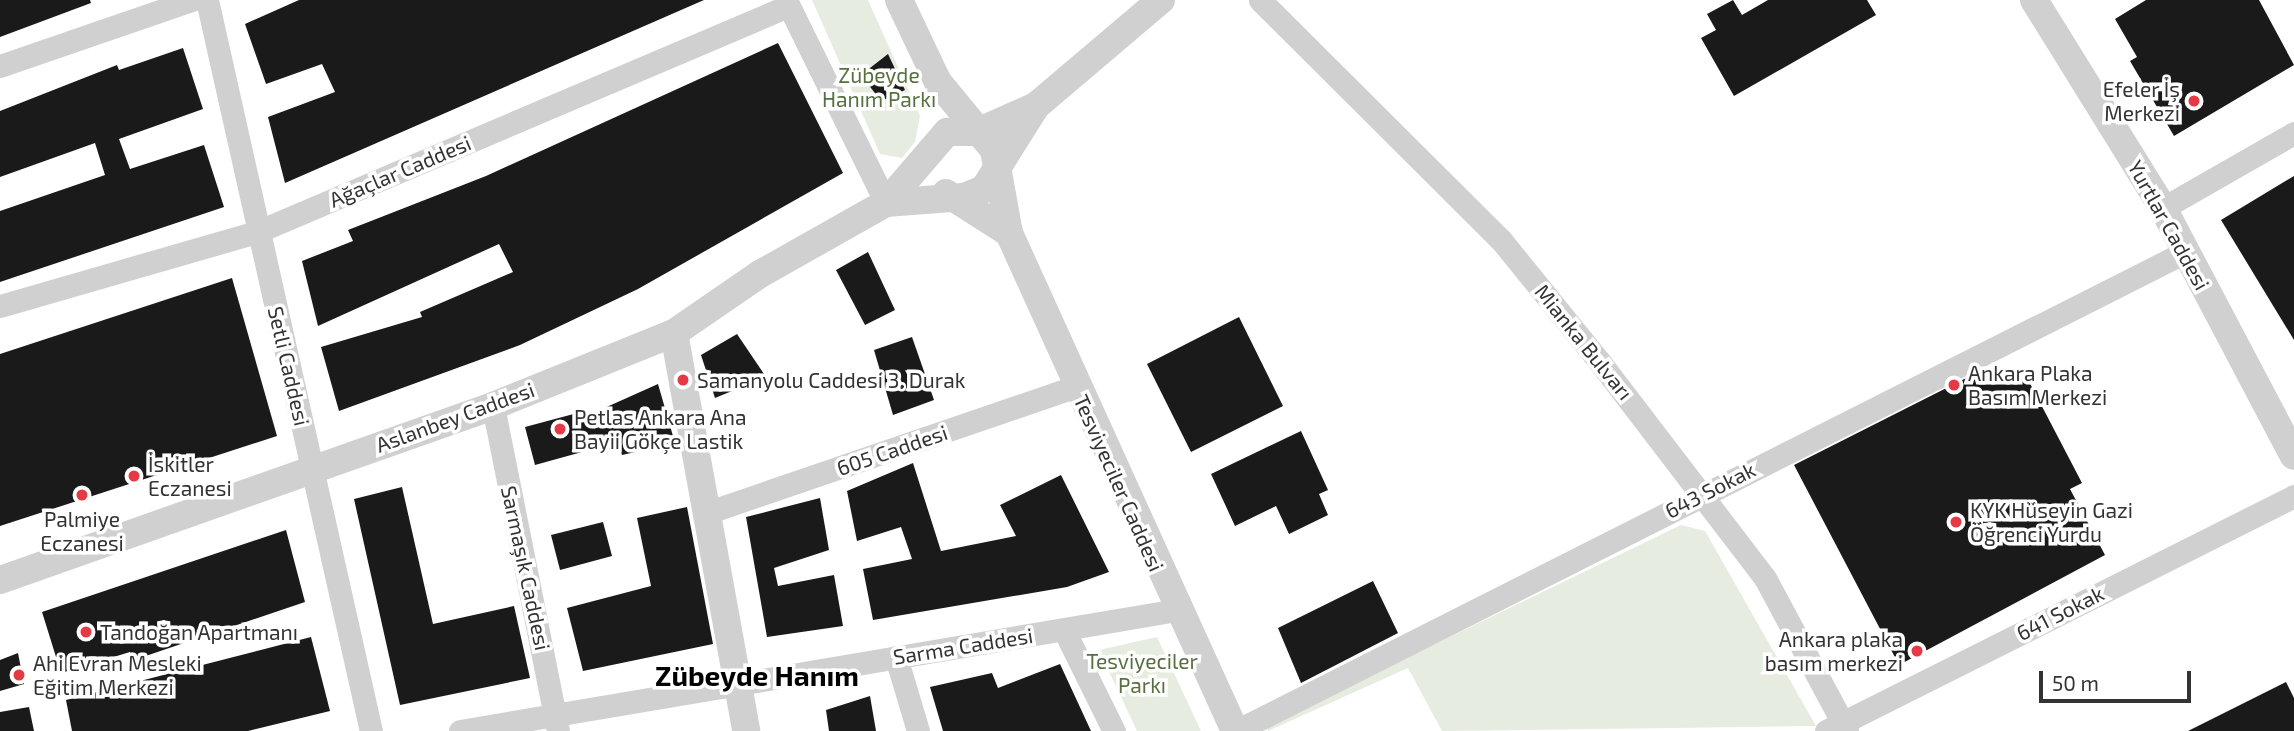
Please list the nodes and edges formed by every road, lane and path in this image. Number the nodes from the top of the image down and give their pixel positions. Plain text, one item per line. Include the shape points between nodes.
1 (191, 0) edge
2 (207, 0) edge
3 (899, 0) edge
4 (1161, 0) edge
5 (1259, 0) edge
6 (2034, 0) edge
7 (787, 3) edge
8 (0, 66) edge
9 (938, 82) junction
10 (1036, 106) junction
11 (977, 132) junction
12 (2294, 134) edge
13 (931, 149) junction
14 (996, 161) junction
15 (954, 196) junction
16 (886, 203) junction
17 (2164, 208) junction
18 (257, 232) junction
19 (1009, 233) junction
20 (2185, 252) junction
21 (0, 306) edge
22 (674, 333) junction
23 (1075, 387) junction
24 (493, 406) junction
25 (2294, 456) edge
26 (313, 468) junction
27 (1704, 492) junction
28 (2294, 496) edge
29 (709, 512) junction
30 (0, 580) edge
31 (1177, 610) junction
32 (1064, 631) junction
33 (896, 657) junction
34 (740, 681) junction
35 (557, 721) edge
36 (1839, 728) edge
37 (371, 731) edge
38 (460, 731) edge
39 (746, 731) edge
40 (918, 731) edge
41 (1114, 731) edge
42 (1235, 731) edge

1 - 8 street
2 - 18 street, Setli Caddesi
3 - 9 street
4 - 10 street
5 - 27 street, Mianka Bulvarı via 1501,240
6 - 17 street, Yurtlar Caddesi
7 - 16 street
7 - 18 street, Ağaçlar Caddesi
9 - 11 street
9 - 13 street
10 - 11 street
10 - 14 street
11 - 13 street via 947,132
11 - 14 street
12 - 17 street
13 - 15 street via 929,172
13 - 16 street
14 - 15 street via 984,189
14 - 19 street, Tesviyeciler Caddesi
15 - 16 street
15 - 19 street
16 - 22 street, Aslanbey Caddesi via 760,275
17 - 20 street, Yurtlar Caddesi
18 - 21 street, Ağaçlar Caddesi
18 - 26 street, Setli Caddesi
19 - 23 street, Tesviyeciler Caddesi
20 - 25 street, Yurtlar Caddesi
20 - 27 street, 643 Sokak
22 - 24 street, Aslanbey Caddesi
22 - 29 street
23 - 29 street, 605 Caddesi
23 - 31 street, Tesviyeciler Caddesi
24 - 26 street, Aslanbey Caddesi
24 - 35 street, Sarmaşık Caddesi
26 - 30 street, Aslanbey Caddesi
26 - 37 street, Setli Caddesi
27 - 36 street, Mianka Bulvarı via 1765,578
27 - 42 street, 643 Sokak
28 - 36 street, 641 Sokak
29 - 34 street
31 - 32 street, Sarma Caddesi
31 - 42 street, Tesviyeciler Caddesi
32 - 33 street, Sarma Caddesi
32 - 41 street
33 - 34 street, Sarma Caddesi
33 - 40 street
34 - 35 street, Sarma Caddesi
34 - 39 street
35 - 38 street, Sarma Caddesi

